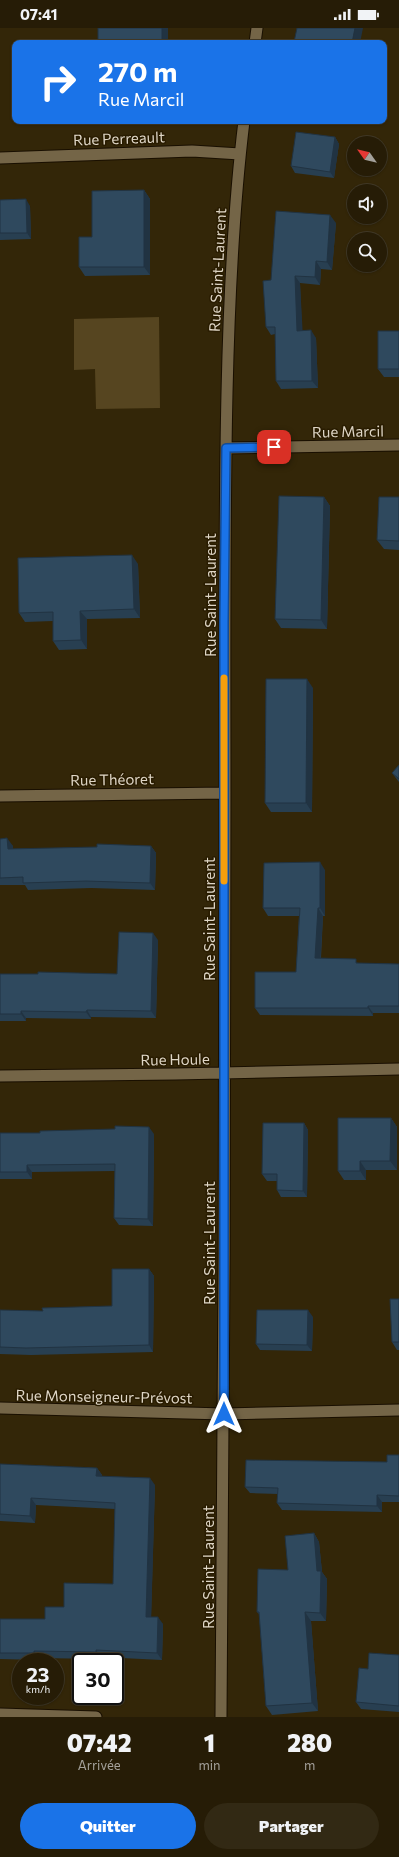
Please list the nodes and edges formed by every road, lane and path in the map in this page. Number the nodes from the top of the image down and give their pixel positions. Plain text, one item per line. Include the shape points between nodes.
1 (257, 28) edge
2 (255, 40) edge
3 (244, 124) edge
4 (240, 154) junction
5 (0, 158) edge
6 (399, 445) edge
7 (226, 448) junction
8 (225, 793) junction
9 (0, 796) edge
10 (399, 1069) edge
11 (224, 1072) junction
12 (0, 1076) edge
13 (0, 1408) edge
14 (399, 1410) edge
15 (224, 1414) junction
16 (0, 1714) edge
17 (96, 1717) edge
18 (222, 1717) edge

1 - 2 street
3 - 4 street, Rue Saint-Laurent
4 - 5 street, Rue Perreault via 192,151
4 - 7 street, Rue Saint-Laurent via 230,289
6 - 7 street, Rue Marcil
7 - 8 street, Rue Saint-Laurent
8 - 9 street, Rue Théoret
8 - 11 street, Rue Saint-Laurent
10 - 11 street, Rue Houle
11 - 12 street, Rue Houle
11 - 15 street, Rue Saint-Laurent
13 - 15 street, Rue Monseigneur-Prévost
14 - 15 street, Rue Monseigneur-Prévost
15 - 18 street, Rue Saint-Laurent
16 - 17 street

